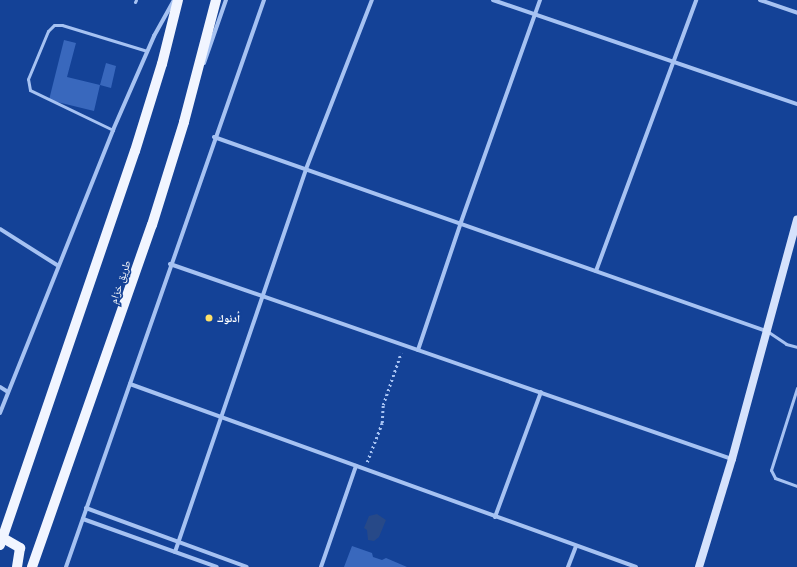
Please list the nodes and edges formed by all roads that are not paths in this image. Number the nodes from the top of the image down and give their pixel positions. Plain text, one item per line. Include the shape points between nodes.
1 (175, 0) edge
2 (178, 0) edge
3 (216, 0) edge
4 (226, 0) edge
5 (264, 0) edge
6 (372, 0) edge
7 (493, 0) edge
8 (540, 0) edge
9 (696, 0) edge
10 (760, 0) edge
11 (797, 13) edge
12 (535, 15) junction
13 (147, 51) junction
14 (675, 62) junction
15 (797, 104) edge
16 (184, 122) junction
17 (113, 130) junction
18 (214, 137) junction
19 (306, 169) junction
20 (797, 220) edge
21 (460, 222) junction
22 (0, 229) edge
23 (170, 264) junction
24 (57, 265) junction
25 (596, 271) junction
26 (263, 296) junction
27 (767, 331) junction
28 (797, 347) edge
29 (418, 350) junction
30 (130, 384) junction
31 (0, 387) edge
32 (797, 388) edge
33 (8, 392) junction
34 (541, 392) junction
35 (0, 413) edge
36 (219, 417) junction
37 (732, 459) junction
38 (356, 466) junction
39 (797, 486) edge
40 (86, 508) junction
41 (495, 517) junction
42 (83, 519) junction
43 (1, 542) edge
44 (178, 542) junction
45 (576, 546) junction
46 (175, 552) junction
47 (17, 567) edge
48 (32, 567) edge
49 (66, 567) edge
50 (217, 567) edge
51 (247, 567) edge
52 (321, 567) edge
53 (568, 567) edge
54 (636, 567) edge
55 (699, 567) edge

1 - 13 street
2 - 43 main road via 162,64 135,151
3 - 16 main road, طريق خزام
4 - 16 street
5 - 18 street
6 - 19 street
7 - 12 street
8 - 12 street
9 - 14 street
10 - 11 street
12 - 14 street
12 - 21 street
13 - 17 street
13 - 17 lane via 58,24 50,27 45,38 28,79 30,90
14 - 15 street
14 - 25 street
16 - 48 main road, طريق خزام via 152,225
17 - 24 street
18 - 19 street
18 - 23 street
19 - 21 street
19 - 26 street
20 - 27 street
21 - 25 street
21 - 29 street
22 - 24 street
23 - 26 street
23 - 30 street
24 - 33 street
25 - 27 street
26 - 29 street
26 - 36 street
27 - 28 lane via 786,344
27 - 37 street
29 - 34 street
30 - 36 street
30 - 40 street
31 - 33 street
32 - 39 lane via 771,470 775,478
33 - 35 street
34 - 37 street
34 - 41 street
36 - 38 street
36 - 44 street
37 - 55 street
38 - 41 street
38 - 52 street
40 - 42 street
40 - 44 street
41 - 45 street
42 - 46 street
42 - 49 street
43 - 47 main road via 15,543 20,548
44 - 46 street
44 - 51 street
45 - 53 street
45 - 54 street
46 - 50 street

